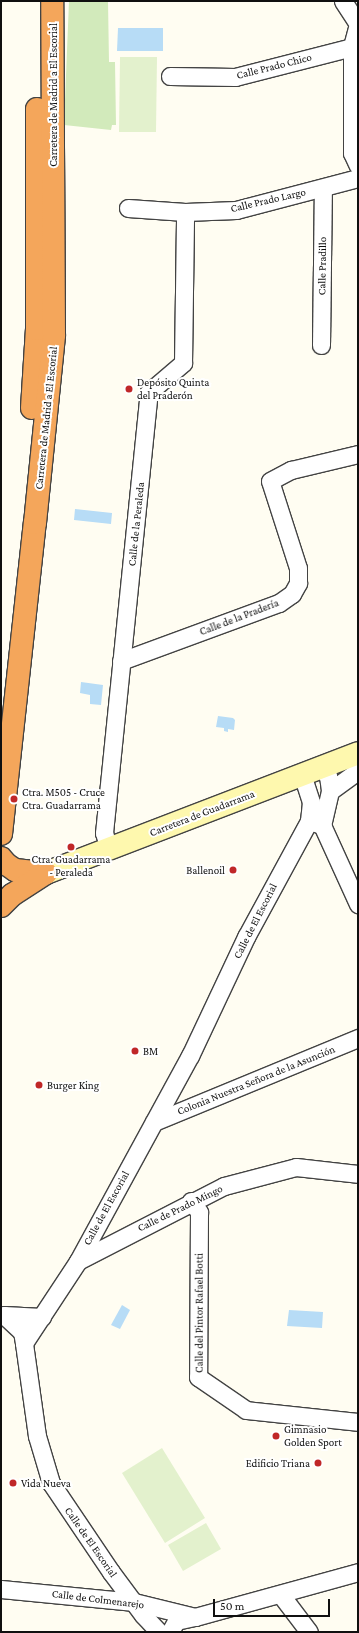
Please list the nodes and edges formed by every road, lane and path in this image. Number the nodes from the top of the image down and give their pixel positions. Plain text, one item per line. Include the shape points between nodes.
1 (38, 1) edge
2 (52, 1) edge
3 (60, 1) edge
4 (342, 1) edge
5 (358, 24) edge
6 (352, 46) junction
7 (52, 64) junction
8 (170, 76) dead end
9 (358, 166) edge
10 (358, 178) edge
11 (323, 188) junction
12 (128, 208) dead end
13 (185, 212) junction
14 (321, 345) dead end
15 (358, 454) edge
16 (121, 661) junction
17 (1, 718) edge
18 (358, 753) edge
19 (311, 771) junction
20 (358, 771) edge
21 (330, 791) junction
22 (315, 823) junction
23 (1, 834) edge
24 (109, 849) junction
25 (1, 858) edge
26 (46, 873) junction
27 (358, 904) edge
28 (1, 906) edge
29 (358, 1038) edge
30 (154, 1122) junction
31 (358, 1174) edge
32 (191, 1201) junction
33 (78, 1260) junction
34 (3, 1315) edge
35 (42, 1316) junction
36 (24, 1344) junction
37 (358, 1422) edge
38 (358, 1572) edge
39 (1, 1589) edge
40 (281, 1594) junction
41 (1, 1600) edge
42 (139, 1608) junction
43 (195, 1617) junction
44 (159, 1632) edge
45 (170, 1632) edge
46 (309, 1632) edge

1 - 17 highway, Carretera de Madrid a El Escorial via 37,329 32,416
2 - 7 highway, Carretera de Madrid a El Escorial
3 - 7 highway
4 - 5 street
5 - 6 street
6 - 8 street, Calle Prado Chico via 235,77
6 - 9 street via 352,153
7 - 23 highway, Carretera de Madrid a El Escorial via 54,335
10 - 11 street, Calle Prado Largo
11 - 13 street, Calle Prado Largo via 236,210
11 - 14 street, Calle Pradillo
12 - 13 street, Calle Prado Largo
13 - 16 street, Calle de la Peraleda via 183,362 149,392
15 - 16 street, Calle de la Pradería via 291,470 270,481 298,568 298,583 292,594 279,602
16 - 24 street, Calle de la Peraleda via 104,833
18 - 19 main road, Carretera de Guadarrama
19 - 21 street via 328,776
19 - 22 street, Calle de El Escorial via 311,802
19 - 24 main road, Carretera de Guadarrama
20 - 21 street
21 - 22 street
22 - 27 street
22 - 30 street, Calle de El Escorial via 267,897 190,1056
24 - 26 main road, Carretera de Guadarrama
25 - 26 highway via 15,870
26 - 28 highway via 12,895
29 - 30 street, Colonia Nuestra Señora de la Asunción
30 - 33 street, Calle de El Escorial
31 - 32 street, Calle de Prado Mingo via 296,1167 224,1186
32 - 33 street, Calle de Prado Mingo
32 - 37 street, Calle del Pintor Rafael Botti via 199,1212 198,1377 246,1410
33 - 35 street, Calle de El Escorial
34 - 35 street
34 - 36 street via 22,1332
35 - 36 street, Calle de El Escorial
36 - 42 street, Calle de El Escorial via 37,1436 50,1483
38 - 40 street, Calle de Colmenarejo
39 - 42 street, Calle de Colmenarejo
40 - 43 street, Calle de Colmenarejo
40 - 46 street
41 - 42 street, Calle de Colmenarejo via 114,1609
42 - 43 street, Calle de Colmenarejo
42 - 44 street, Calle de El Escorial
43 - 45 street, Calle de Colmenarejo via 176,1621

